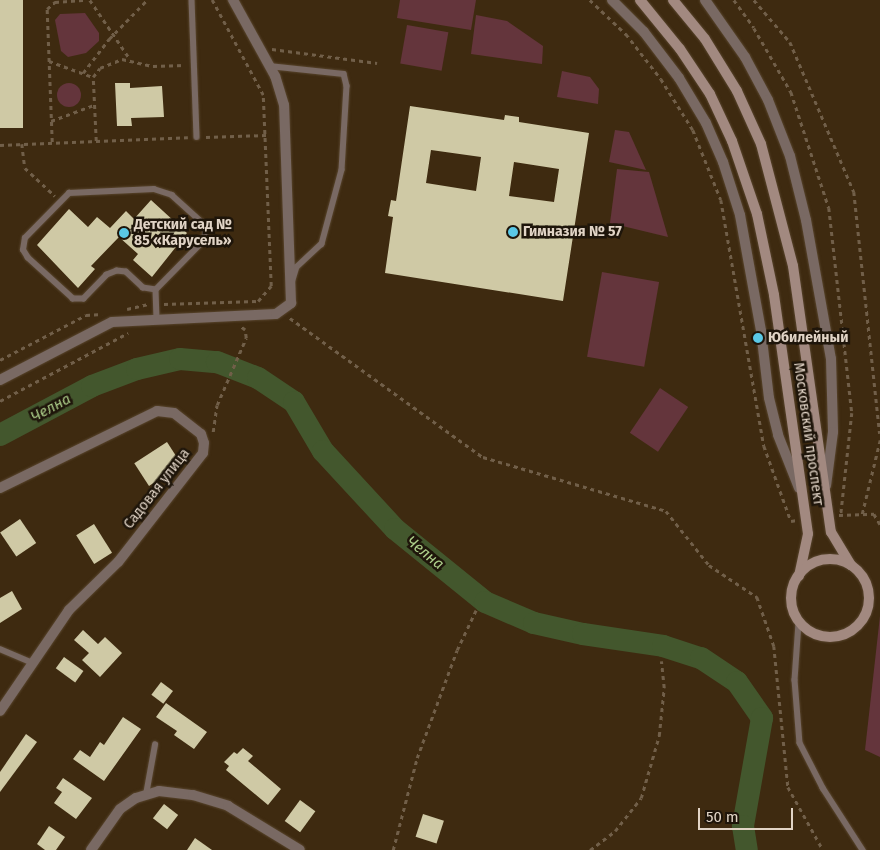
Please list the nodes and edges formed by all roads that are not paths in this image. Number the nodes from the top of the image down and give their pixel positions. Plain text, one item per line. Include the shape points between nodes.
1 (192, 0) edge
2 (233, 0) edge
3 (612, 0) edge
4 (640, 0) edge
5 (673, 0) edge
6 (705, 0) edge
7 (269, 66) junction
8 (197, 137) road end
9 (292, 285) junction
10 (156, 290) junction
11 (157, 319) junction
12 (0, 380) edge
13 (0, 488) edge
14 (825, 495) junction
15 (802, 496) junction
16 (851, 565) junction
17 (799, 576) junction
18 (798, 623) junction
19 (0, 649) edge
20 (33, 663) junction
21 (0, 711) edge
22 (155, 745) dead end
23 (146, 795) junction
24 (91, 850) edge
25 (300, 850) edge
26 (862, 850) edge

1 - 8 lane
2 - 7 street
3 - 15 street via 644,32 679,78 706,123 723,162 740,215 761,331 769,398 778,435
4 - 15 main road, Московский проспект via 680,49 710,94 732,141 757,214 774,295
5 - 14 main road, Московский проспект via 705,38 737,91 761,144 793,266
6 - 14 street via 746,56 768,100 790,156 806,220 831,360 832,432
7 - 9 street via 279,88 285,115
7 - 9 lane via 344,74 347,86 342,170 322,244 297,267
9 - 11 street via 291,303 282,312
10 - 10 lane via 204,242 206,233 203,223 172,194 159,189 74,192 60,200 25,238 23,250 28,258 76,300 84,299 107,275 117,270 126,272 142,288
10 - 11 lane
11 - 12 street via 124,320 102,326
13 - 20 street, Садовая улица via 157,411 174,413 201,434 204,442 203,453 118,562 69,610
14 - 16 main road, Московский проспект via 832,532
15 - 17 main road, Московский проспект via 808,534
16 - 17 main road via 837,558 820,558
16 - 18 main road, Московский проспект via 859,572 869,592 866,616 860,625 849,632 826,637 816,636
17 - 18 main road, Московский проспект via 790,592
18 - 26 lane via 795,680 800,743 823,788
19 - 20 lane
20 - 21 street, Садовая улица
22 - 23 lane
23 - 24 street via 120,808
23 - 25 street via 159,792 194,795 228,806

